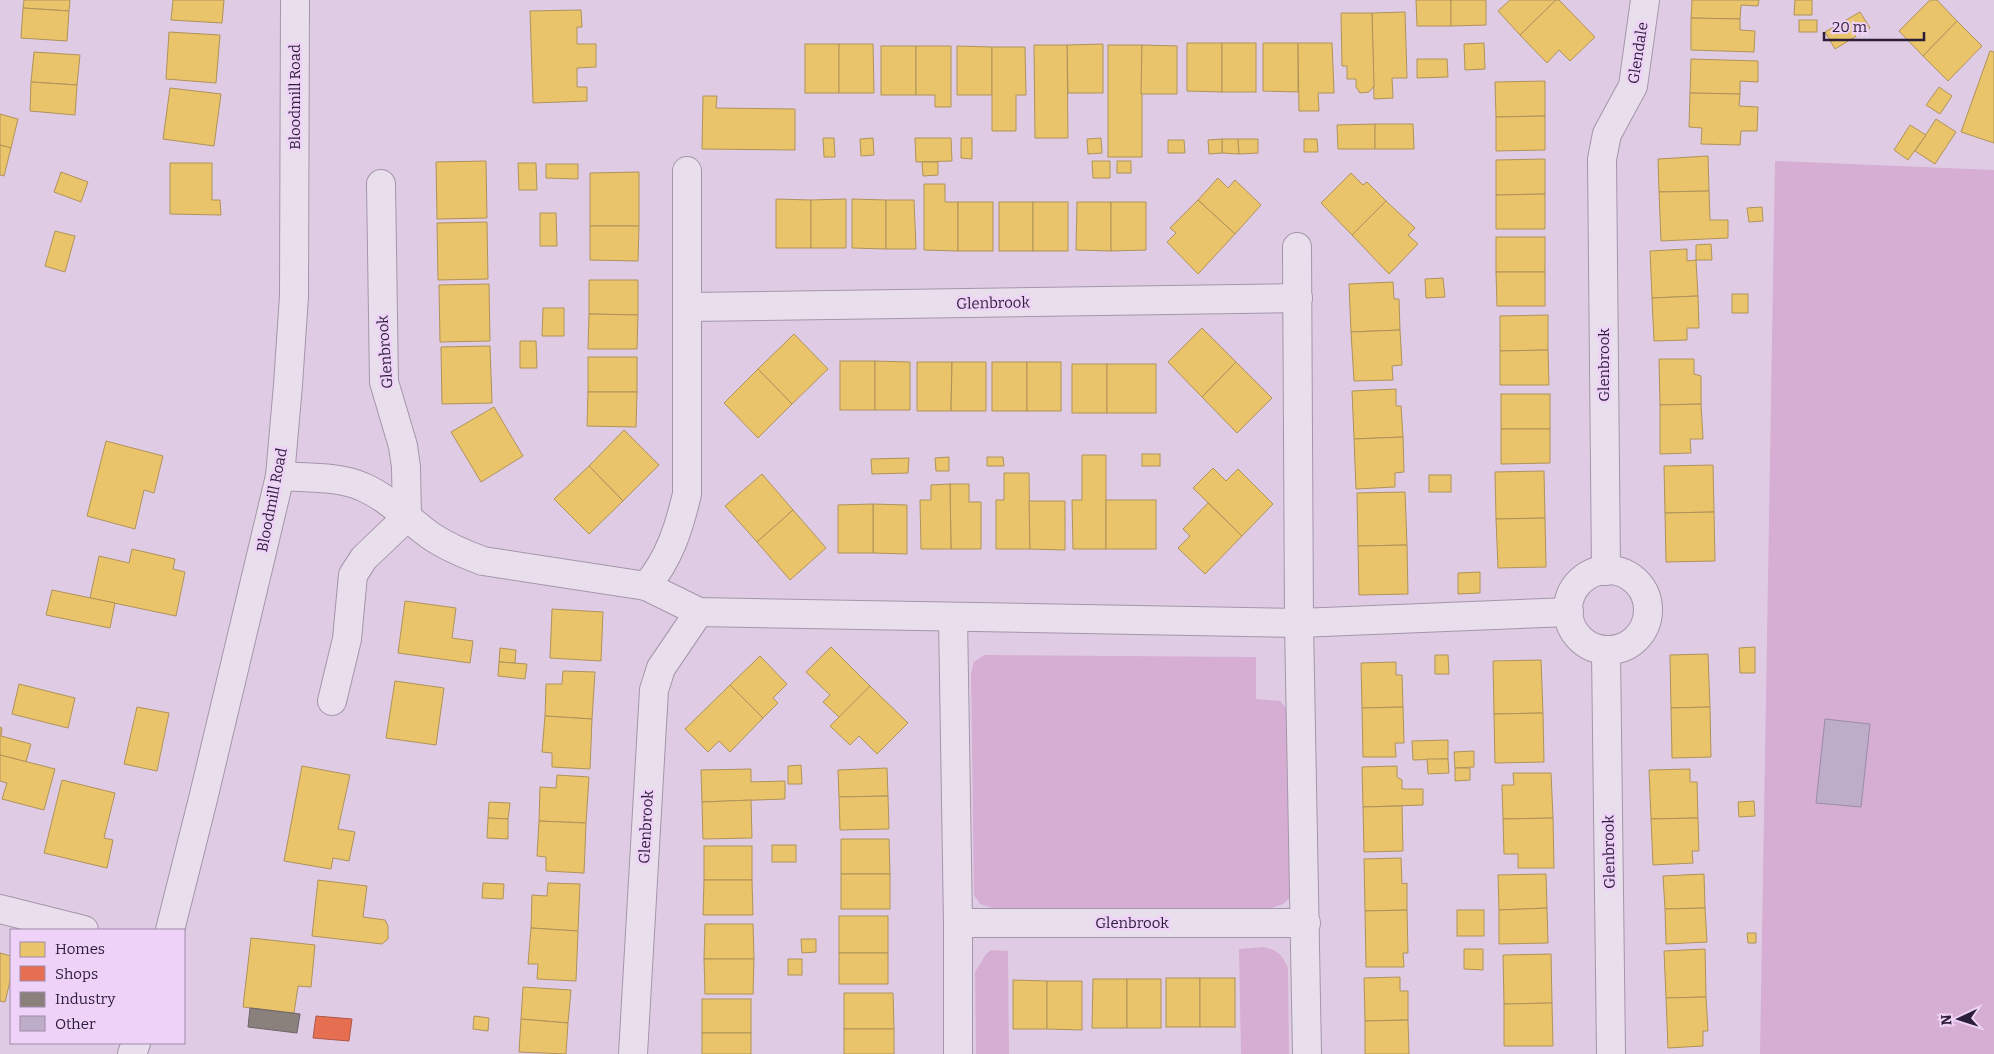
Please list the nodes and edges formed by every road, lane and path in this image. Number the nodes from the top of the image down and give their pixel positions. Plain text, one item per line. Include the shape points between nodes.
1 (295, 0) edge
2 (1645, 0) edge
3 (1602, 159) joint
4 (687, 171) dead end
5 (381, 184) dead end
6 (1297, 247) dead end
7 (1298, 298) junction
8 (688, 307) junction
9 (280, 476) junction
10 (407, 517) junction
11 (1606, 571) junction
12 (646, 586) junction
13 (699, 612) junction
14 (1569, 612) junction
15 (953, 617) junction
16 (1298, 623) junction
17 (1606, 651) junction
18 (332, 701) dead end
19 (0, 909) edge
20 (958, 923) junction
21 (1306, 923) junction
22 (80, 929) edge
23 (170, 929) edge
24 (633, 1054) edge
25 (958, 1054) edge
26 (1307, 1054) edge
27 (1611, 1054) edge

1 - 9 street, Bloodmill Road via 294,296
2 - 3 street, Glendale via 1632,91 1607,134
3 - 11 street, Glenbrook
4 - 8 street
5 - 10 street, Glenbrook via 384,382 404,446
6 - 7 street
7 - 8 street, Glenbrook
7 - 16 street
8 - 12 street via 688,494 668,554 658,573
9 - 10 street via 335,480 361,486 380,495
9 - 23 street, Bloodmill Road
10 - 12 street via 458,552 482,561
10 - 18 street via 364,558 353,574 347,639
11 - 14 street via 1593,573 1583,580 1570,600
11 - 17 street via 1630,576 1646,596 1648,609 1647,621 1634,641 1623,648
12 - 13 street
13 - 15 street
13 - 24 street, Glenbrook via 660,668 654,690
14 - 16 street
14 - 17 street via 1577,635 1587,644
15 - 16 street
15 - 20 street
16 - 21 street
17 - 27 street, Glenbrook
19 - 22 street
20 - 21 street, Glenbrook
20 - 25 street
21 - 26 street

